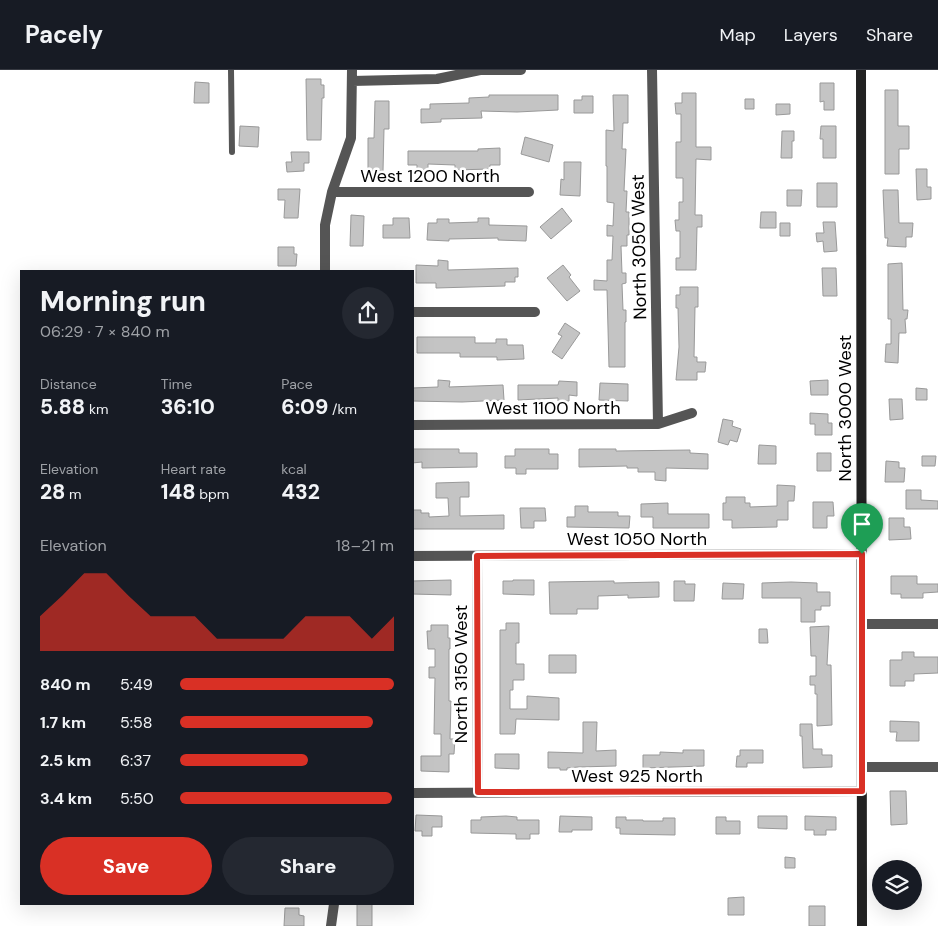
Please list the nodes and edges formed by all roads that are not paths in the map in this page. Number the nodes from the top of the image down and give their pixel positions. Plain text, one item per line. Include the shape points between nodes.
1 (231, 70) edge
2 (352, 70) edge
3 (521, 70) edge
4 (652, 70) edge
5 (861, 70) edge
6 (352, 81) junction
7 (232, 152) dead end
8 (332, 192) junction
9 (529, 192) dead end
10 (325, 270) edge
11 (414, 312) edge
12 (534, 312) dead end
13 (692, 413) dead end
14 (658, 424) junction
15 (414, 425) edge
16 (862, 554) junction
17 (414, 556) edge
18 (477, 556) junction
19 (862, 624) junction
20 (938, 624) edge
21 (862, 767) junction
22 (938, 767) edge
23 (862, 791) junction
24 (478, 792) junction
25 (414, 793) edge
26 (334, 905) edge
27 (331, 926) edge
28 (862, 926) edge

1 - 7 lane
2 - 6 street
3 - 6 street via 480,70 437,79
4 - 14 street, North 3050 West
5 - 16 main road, North 3000 West
6 - 8 street via 351,138
8 - 9 street, West 1200 North
8 - 10 street via 325,225
11 - 12 street
13 - 14 street, West 1100 North
14 - 15 street, West 1100 North
16 - 18 street, West 1050 North
16 - 19 main road, North 3000 West
17 - 18 street, West 1050 North
18 - 24 street, North 3150 West
19 - 20 street
19 - 21 main road, North 3000 West
21 - 22 street
21 - 23 main road, North 3000 West
23 - 24 street, West 925 North
23 - 28 main road, North 3000 West
24 - 25 street, West 925 North
26 - 27 street

